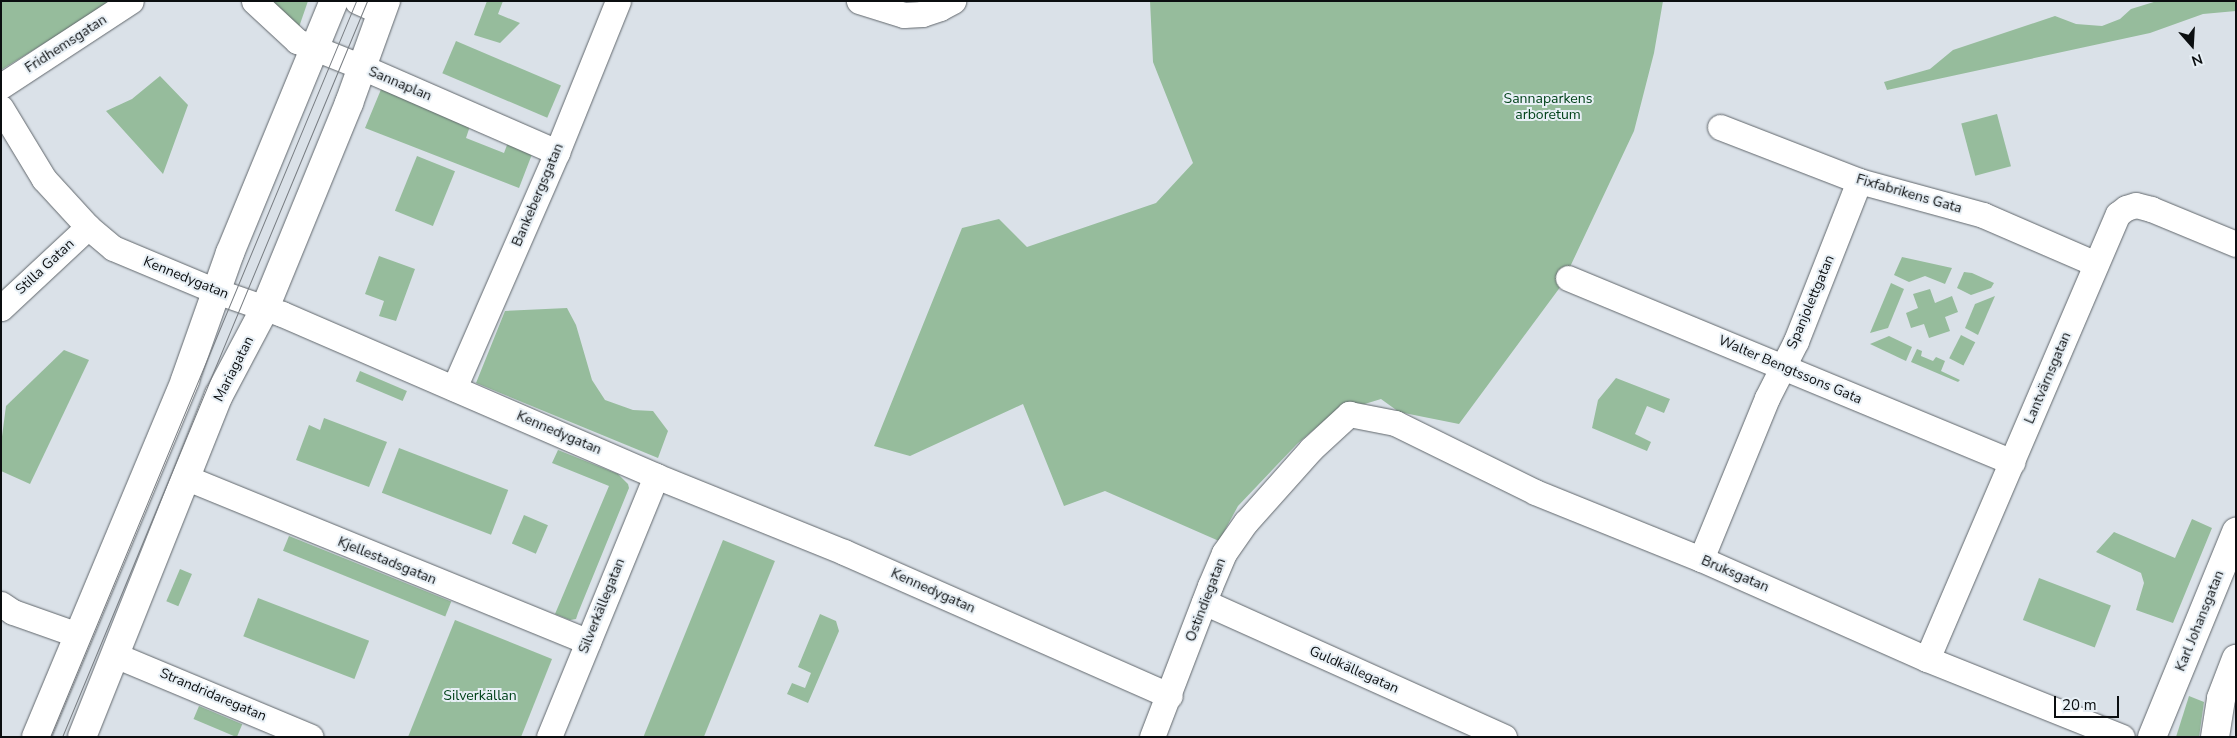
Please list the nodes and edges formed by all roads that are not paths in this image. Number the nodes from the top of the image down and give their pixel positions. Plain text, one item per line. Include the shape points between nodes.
1 (131, 1) edge
2 (254, 1) edge
3 (334, 1) edge
4 (357, 1) edge
5 (618, 1) edge
6 (859, 1) edge
7 (953, 1) edge
8 (384, 7) edge
9 (921, 8) edge
10 (313, 48) junction
11 (362, 67) junction
12 (1, 86) edge
13 (1, 108) edge
14 (1720, 127) dead end
15 (557, 152) junction
16 (1859, 181) junction
17 (88, 227) junction
18 (2236, 244) edge
19 (2096, 264) junction
20 (1568, 278) dead end
21 (216, 291) junction
22 (1, 308) edge
23 (266, 308) junction
24 (1782, 367) junction
25 (454, 388) junction
26 (1349, 414) joint
27 (2012, 462) junction
28 (656, 476) junction
29 (187, 478) junction
30 (2236, 532) edge
31 (1701, 559) junction
32 (1204, 602) junction
33 (1, 604) edge
34 (78, 635) junction
35 (588, 642) junction
36 (115, 655) junction
37 (1927, 659) junction
38 (2236, 659) edge
39 (1170, 696) junction
40 (36, 737) edge
41 (82, 737) edge
42 (311, 737) edge
43 (549, 737) edge
44 (1152, 737) edge
45 (1504, 737) edge
46 (2122, 737) edge
47 (2152, 737) edge
48 (2215, 737) edge

1 - 12 street, Fridhemsgatan
2 - 10 street, Sannaplan via 291,38
3 - 10 main road
4 - 8 street
5 - 15 street, Bankebergsgatan
6 - 9 street via 904,15
7 - 9 street via 940,8
8 - 11 main road, Mariagatan
10 - 11 street, Sannaplan
10 - 21 main road
11 - 15 street, Sannaplan
11 - 23 main road, Mariagatan
13 - 17 street, Kennedygatan via 44,178
14 - 16 street, Fixfabrikens Gata
15 - 25 street, Bankebergsgatan
16 - 19 street, Fixfabrikens Gata via 1983,215
16 - 24 street, Spanjolettgatan via 1796,341
17 - 21 street, Kennedygatan via 113,248
17 - 22 street, Stilla Gatan
18 - 19 street, Lantvärnsgatan via 2136,205 2118,214
19 - 27 street, Lantvärnsgatan
20 - 24 street, Walter Bengtssons Gata
21 - 23 street, Kennedygatan
21 - 34 main road via 185,380
23 - 25 street, Kennedygatan
23 - 29 main road, Mariagatan via 219,395
24 - 27 street, Walter Bengtssons Gata
24 - 31 street, Spanjolettgatan via 1766,398
25 - 28 street, Kennedygatan
26 - 31 street, Bruksgatan via 1395,423 1535,492
26 - 32 street, Ostindiegatan via 1311,449 1246,522 1224,553
27 - 37 street, Lantvärnsgatan
28 - 35 street, Silverkällegatan
28 - 39 street, Kennedygatan via 860,558
29 - 35 street, Kjellestadsgatan
29 - 36 main road, Mariagatan
30 - 47 main road, Karl Johansgatan
31 - 37 street, Bruksgatan
32 - 39 street, Ostindiegatan
32 - 45 street, Guldkällegatan
33 - 34 street via 13,612
34 - 40 main road
35 - 43 street, Silverkällegatan
36 - 41 main road, Mariagatan
36 - 42 street, Strandridaregatan
37 - 46 street, Bruksgatan
38 - 48 main road via 2221,698
39 - 44 street, Ostindiegatan

